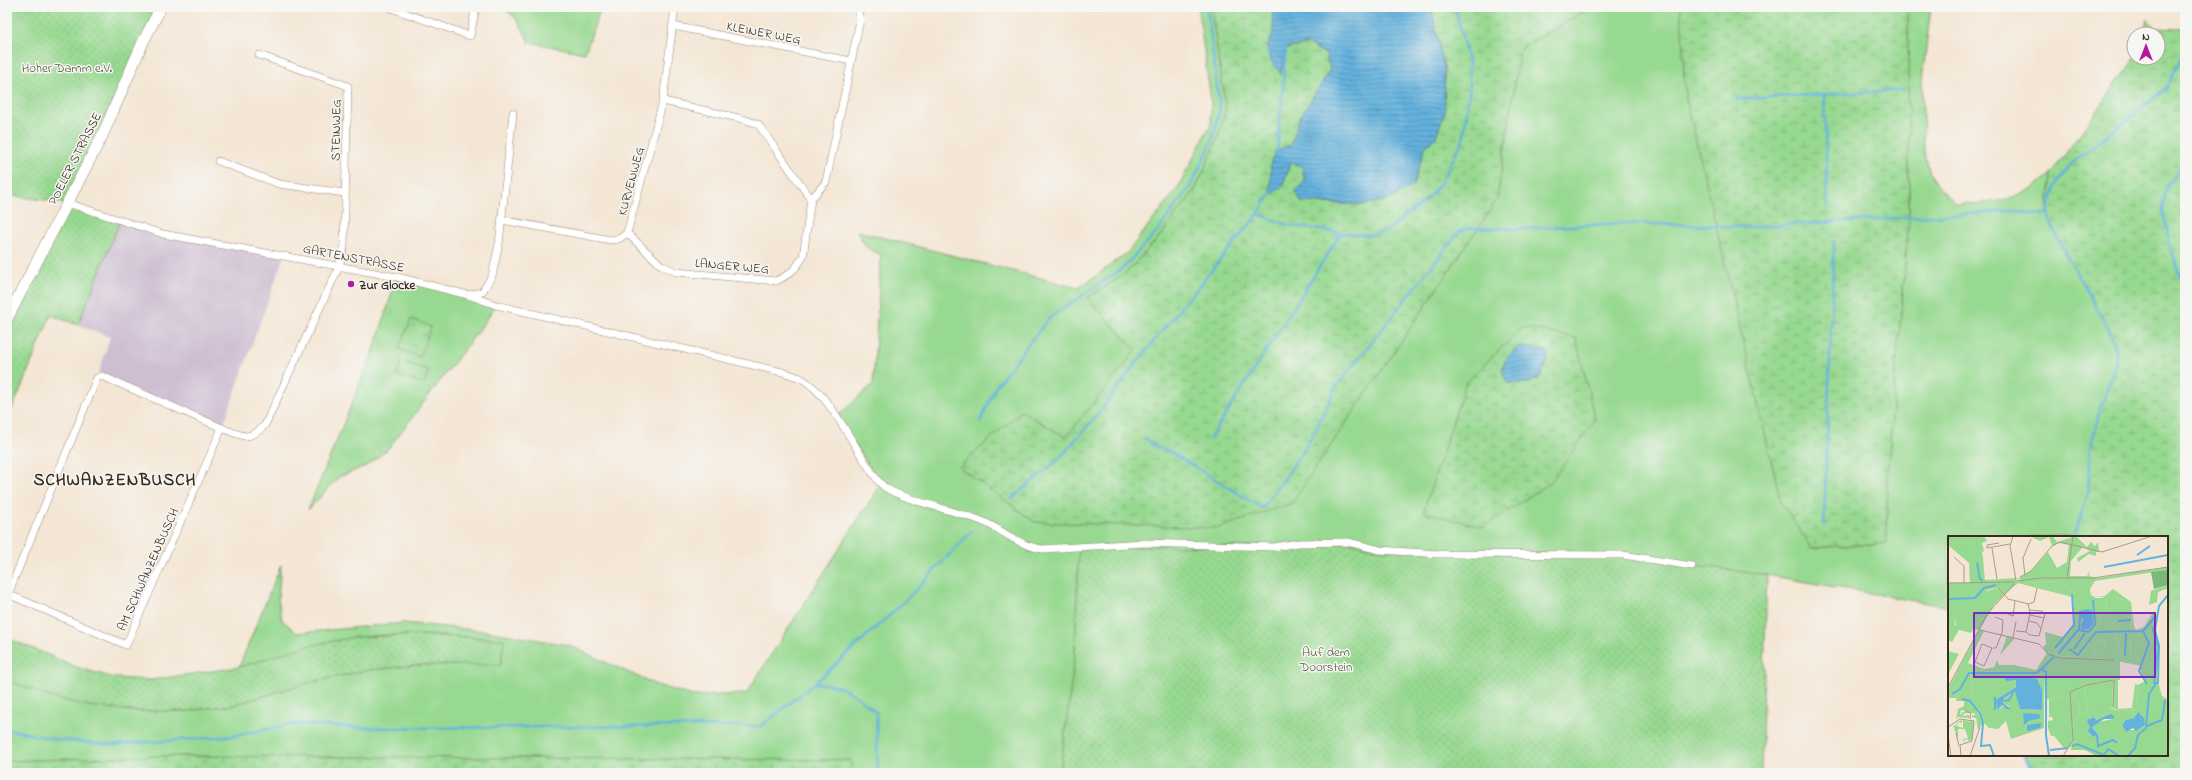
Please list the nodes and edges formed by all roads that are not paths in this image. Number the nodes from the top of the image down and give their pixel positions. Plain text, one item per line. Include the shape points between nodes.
1 (161, 7) edge
2 (388, 7) edge
3 (476, 7) edge
4 (675, 7) edge
5 (857, 7) edge
6 (673, 26) junction
7 (259, 55) dead end
8 (851, 61) junction
9 (663, 101) junction
10 (513, 112) dead end
11 (218, 161) dead end
12 (345, 193) junction
13 (811, 199) junction
14 (67, 203) junction
15 (502, 220) junction
16 (628, 233) junction
17 (339, 267) junction
18 (468, 295) junction
19 (7, 319) edge
20 (222, 428) junction
21 (1692, 566) dead end
22 (8, 594) edge

1 - 14 main road, POELER STRASSE via 102,136
2 - 3 street via 470,36
4 - 6 street, KURVENWEG
5 - 8 street via 860,20
6 - 8 street, KLEINER WEG
6 - 9 street, KURVENWEG
7 - 12 street, STEINWEG via 348,86
8 - 13 street via 826,182
9 - 13 street via 758,124
9 - 16 street, KURVENWEG
10 - 15 street
11 - 12 street via 280,184
12 - 17 street, STEINWEG via 344,246
13 - 16 street, LANGER WEG via 803,257 789,275 776,281 676,272 661,265
14 - 17 street, GARTENSTRASSE via 163,234
14 - 19 main road, POELER STRASSE
15 - 16 street, KURVENWEG via 611,240
15 - 18 street via 492,276 482,292
17 - 18 street, GARTENSTRASSE via 397,277
17 - 20 street, AM SCHWANZENBUSCH via 265,425 255,435 244,437
18 - 21 street, GARTENSTRASSE via 496,305 782,372 802,379 837,417 881,484 892,492 985,522 1028,547 1042,549 1145,543 1274,547 1298,543 1348,542 1380,550 1439,554 1623,555
20 - 22 street, AM SCHWANZENBUSCH via 126,646
20 - 22 street, AM SCHWANZENBUSCH via 102,376 97,378

